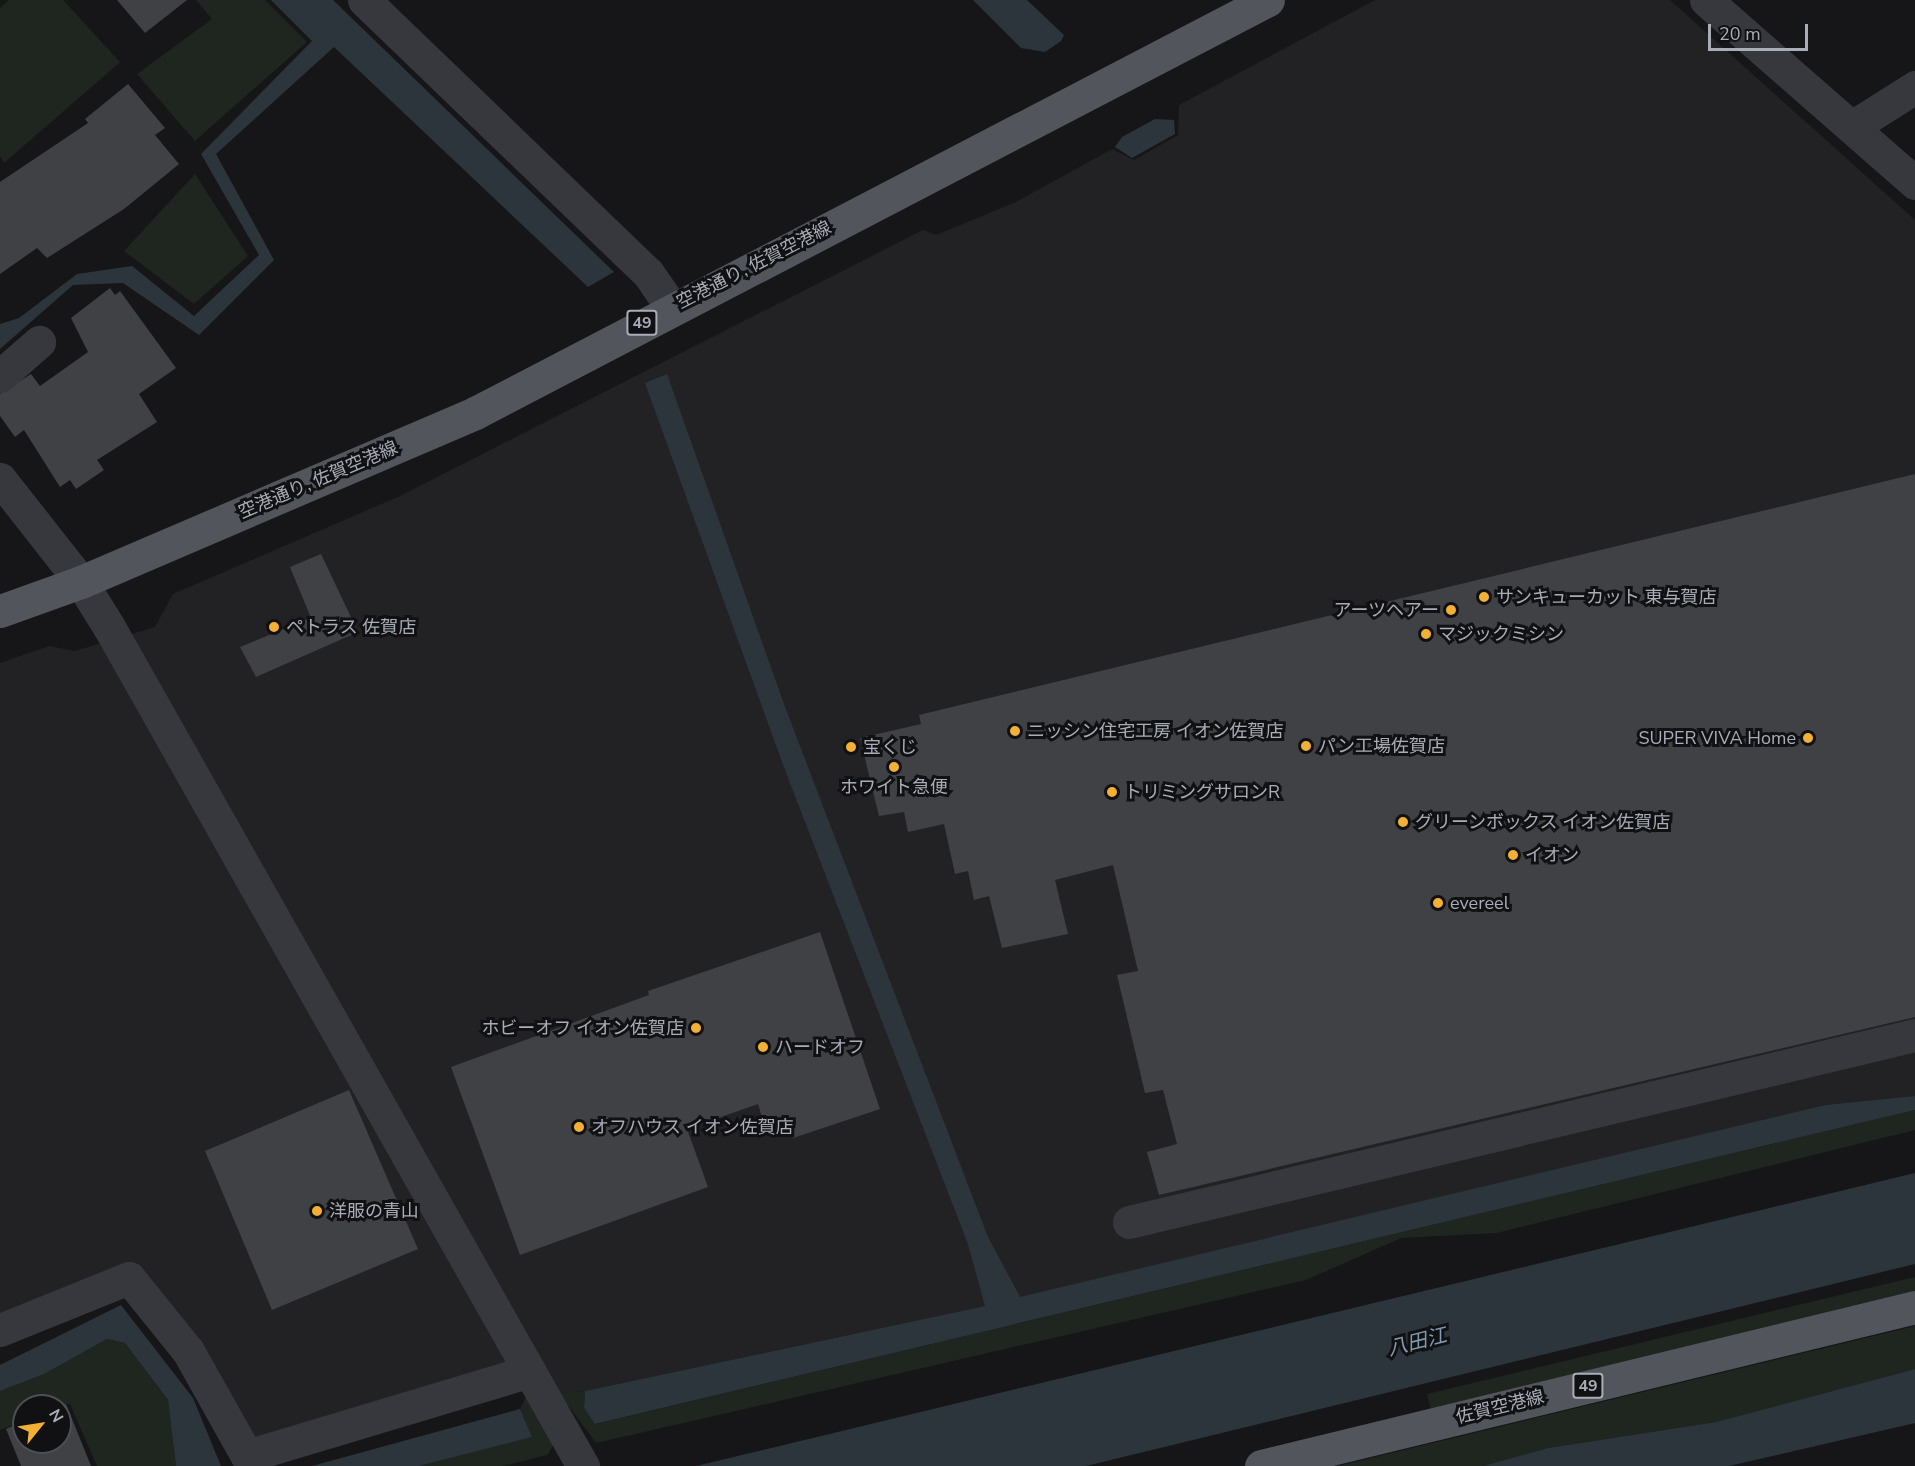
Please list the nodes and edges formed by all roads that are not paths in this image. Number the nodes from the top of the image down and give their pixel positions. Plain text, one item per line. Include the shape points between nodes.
1 (364, 0) edge
2 (1268, 0) edge
3 (1706, 0) edge
4 (1915, 87) edge
5 (1852, 128) junction
6 (1915, 183) edge
7 (672, 308) junction
8 (39, 342) dead end
9 (0, 376) edge
10 (0, 479) edge
11 (81, 582) junction
12 (0, 611) edge
13 (1915, 1035) edge
14 (1129, 1222) dead end
15 (1915, 1306) edge
16 (0, 1330) edge
17 (530, 1371) junction
18 (582, 1463) edge
19 (1261, 1466) edge

1 - 7 street via 648,273
2 - 7 main road, 空港通り, 佐賀空港線 / 49
3 - 5 street
4 - 5 street
5 - 6 street
7 - 11 main road, 空港通り, 佐賀空港線 / 49 via 475,412
8 - 9 street
10 - 11 street
11 - 12 main road, 空港通り, 佐賀空港線 / 49
11 - 17 street
13 - 14 street
15 - 19 main road, 佐賀空港線 / 49
16 - 17 street via 129,1278 188,1351 247,1456
17 - 18 street

